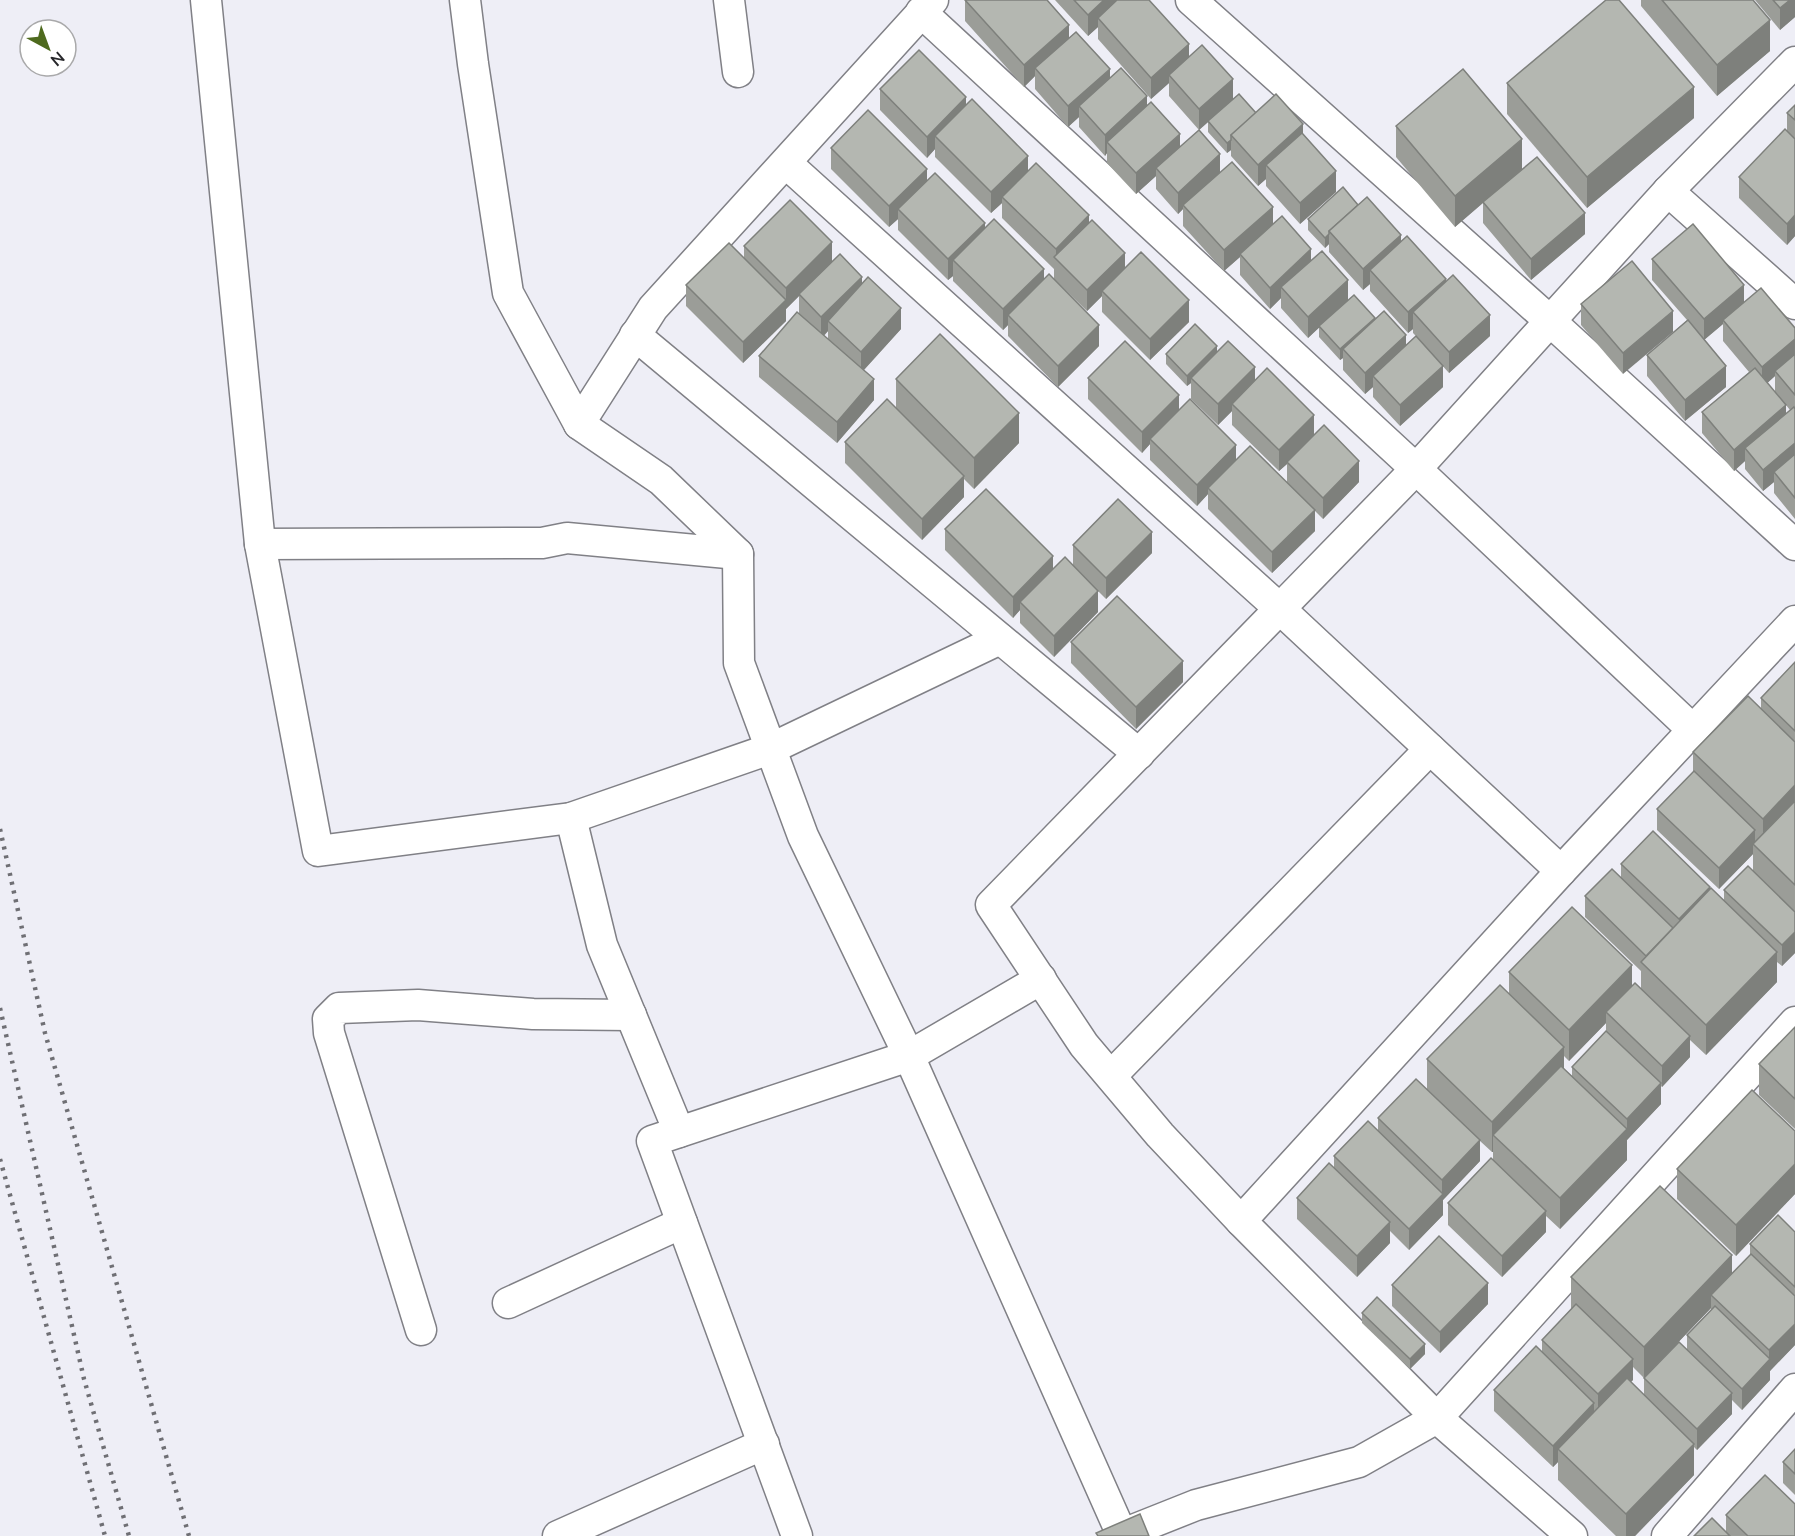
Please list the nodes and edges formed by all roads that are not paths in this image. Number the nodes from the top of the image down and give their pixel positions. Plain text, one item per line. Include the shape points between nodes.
1 (206, 0) edge
2 (465, 0) edge
3 (729, 0) edge
4 (1191, 0) edge
5 (927, 6) edge
6 (1795, 62) edge
7 (738, 72) dead end
8 (786, 163) junction
9 (1668, 191) junction
10 (1795, 304) edge
11 (1550, 321) junction
12 (635, 335) junction
13 (579, 424) junction
14 (1416, 469) junction
15 (260, 544) junction
16 (1795, 544) edge
17 (738, 554) junction
18 (1280, 609) junction
19 (1795, 621) edge
20 (1000, 639) junction
21 (1693, 730) junction
22 (1430, 748) junction
23 (770, 749) junction
24 (1139, 754) junction
25 (571, 818) junction
26 (1561, 871) junction
27 (1041, 979) junction
28 (631, 1015) junction
29 (1795, 1022) edge
30 (909, 1056) junction
31 (1111, 1076) junction
32 (679, 1132) junction
33 (1241, 1221) junction
34 (682, 1223) junction
35 (508, 1303) dead end
36 (422, 1330) dead end
37 (1795, 1389) edge
38 (1437, 1418) junction
39 (764, 1444) junction
40 (1120, 1535) edge
41 (558, 1536) edge
42 (797, 1536) edge
43 (1572, 1536) edge
44 (1667, 1536) edge

1 - 15 street
2 - 13 street via 508,293
3 - 7 street
4 - 11 street
5 - 8 street
5 - 14 street
6 - 9 street
8 - 12 street via 653,308
8 - 18 street
9 - 10 street
9 - 11 street
11 - 14 street
11 - 16 street
12 - 13 street
12 - 20 street
13 - 17 street via 661,480
14 - 18 street
14 - 21 street
15 - 17 street via 542,543 567,538
15 - 25 street via 318,851
17 - 23 street via 739,663
18 - 22 street
18 - 24 street
19 - 21 street
20 - 23 street
20 - 24 street
21 - 26 street
22 - 26 street
22 - 31 street
23 - 25 street
23 - 30 street via 803,836
24 - 27 street via 991,905
25 - 28 street via 603,945
26 - 33 street
27 - 30 street
27 - 31 street via 1084,1045
28 - 32 street
28 - 36 street via 534,1014 418,1005 339,1008 328,1019 329,1033
29 - 38 street
30 - 32 street
30 - 40 street
31 - 33 street
32 - 34 street via 652,1142
33 - 38 street
34 - 35 street
34 - 39 street
37 - 44 street
38 - 40 street via 1359,1461 1196,1505
38 - 43 street
39 - 41 street
39 - 42 street

